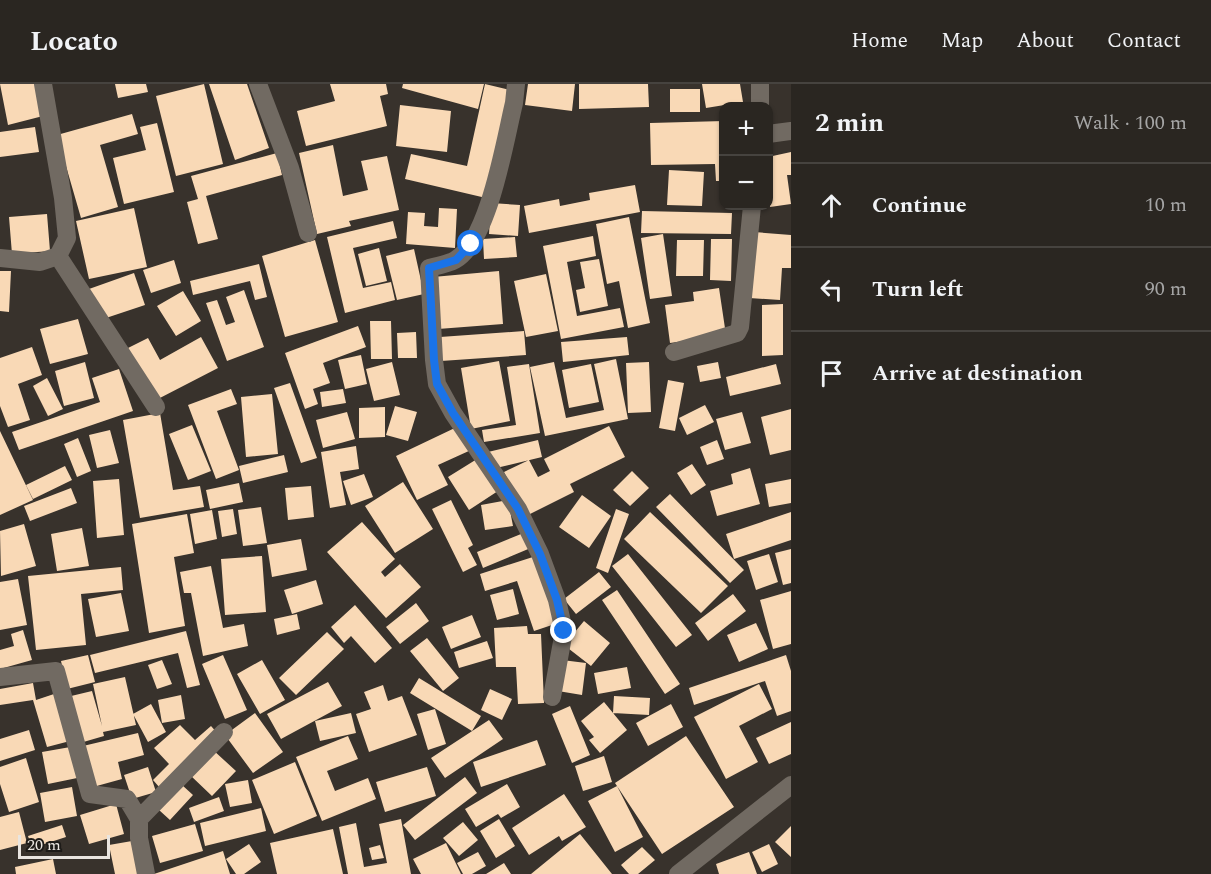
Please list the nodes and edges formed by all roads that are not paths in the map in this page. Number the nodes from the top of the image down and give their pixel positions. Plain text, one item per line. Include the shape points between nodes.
1 (43, 84) edge
2 (258, 84) edge
3 (516, 84) edge
4 (760, 84) edge
5 (760, 102) edge
6 (791, 131) edge
7 (773, 133) edge
8 (752, 210) edge
9 (308, 233) dead end
10 (58, 256) junction
11 (0, 258) edge
12 (674, 352) dead end
13 (156, 406) dead end
14 (0, 677) edge
15 (552, 697) dead end
16 (224, 732) dead end
17 (791, 785) edge
18 (139, 819) junction
19 (146, 874) edge
20 (678, 874) edge

1 - 10 street via 67,238
2 - 9 street via 290,168
3 - 15 street via 486,215 471,244 456,260 429,268 434,360 437,384 518,509 557,600 564,631
4 - 5 street
6 - 7 street
8 - 12 street via 737,333
10 - 11 street via 40,262
10 - 13 street
14 - 18 street via 56,670 90,794 127,800
16 - 18 street
17 - 20 street
18 - 19 street

